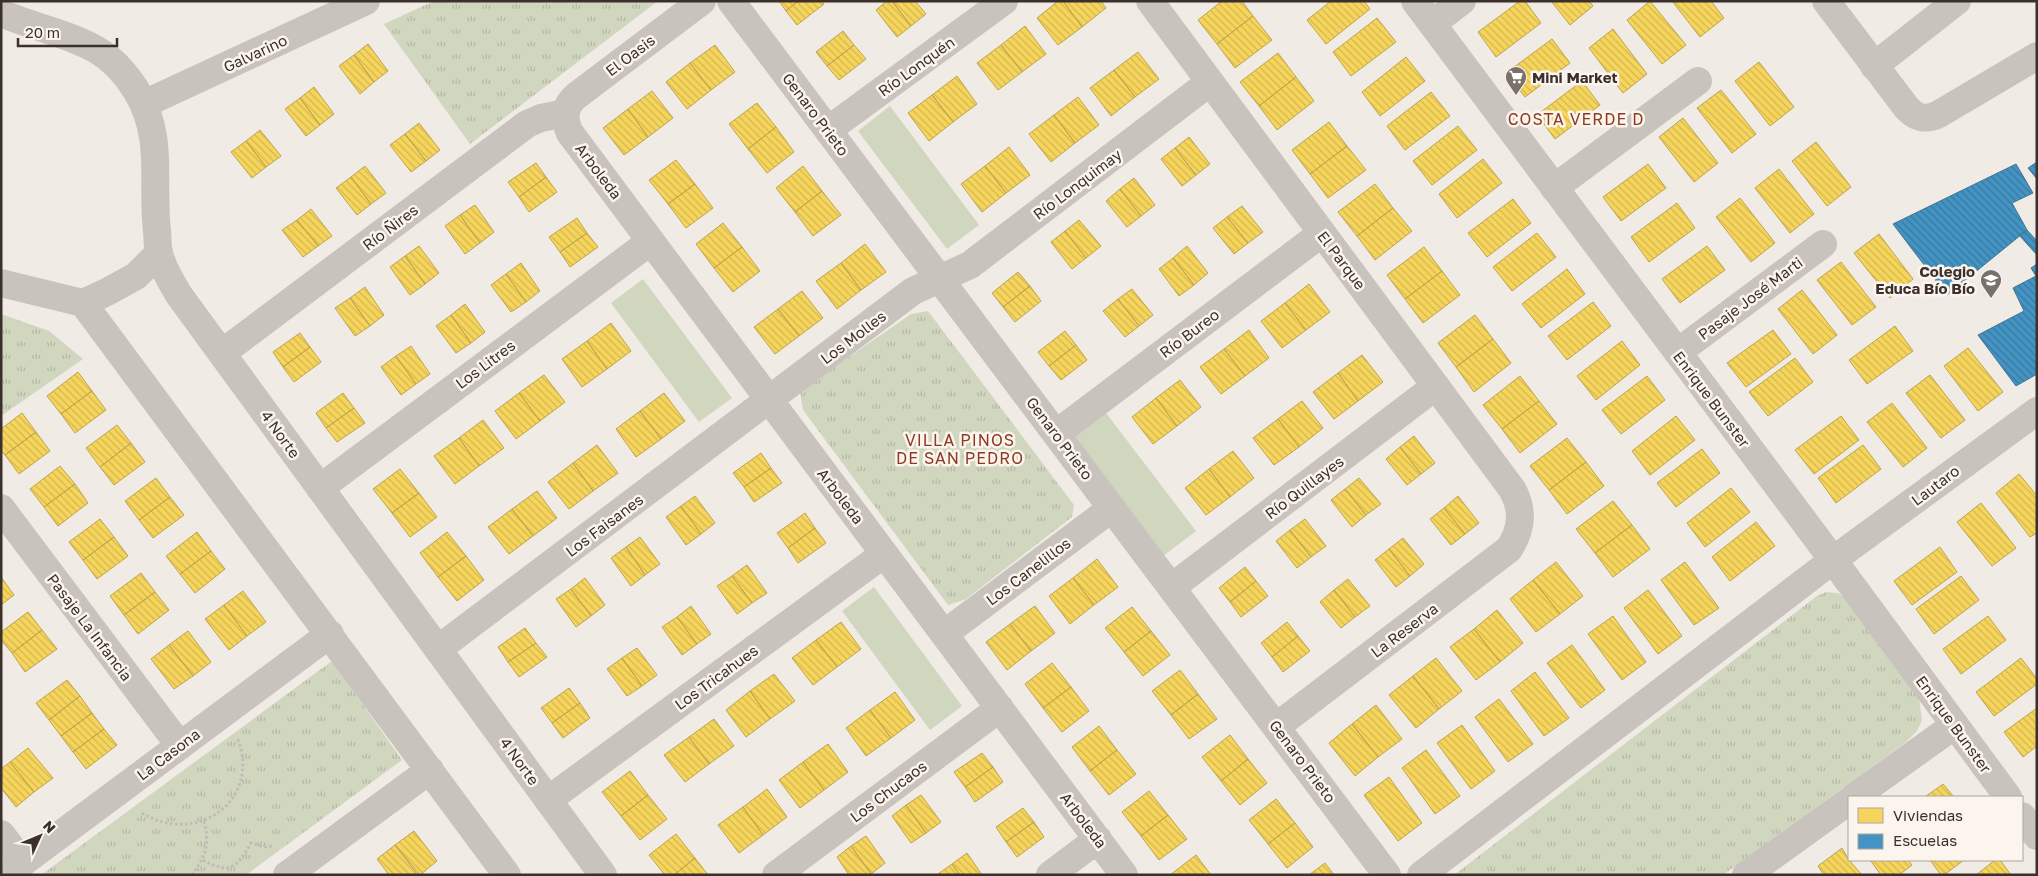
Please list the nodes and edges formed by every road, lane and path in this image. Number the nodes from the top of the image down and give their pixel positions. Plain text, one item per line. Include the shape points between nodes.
1 (366, 1) edge
2 (702, 1) edge
3 (731, 1) edge
4 (1004, 1) edge
5 (1150, 1) edge
6 (1415, 1) edge
7 (1462, 1) edge
8 (1826, 1) edge
9 (1957, 1) edge
10 (1, 14) edge
11 (1432, 24) junction
12 (2037, 56) edge
13 (1874, 66) junction
14 (1698, 81) dead end
15 (1210, 82) junction
16 (144, 104) junction
17 (565, 113) junction
18 (828, 130) junction
19 (1554, 188) junction
20 (1322, 233) junction
21 (650, 241) junction
22 (1823, 244) dead end
23 (159, 253) junction
24 (940, 279) junction
25 (1, 284) edge
26 (83, 303) junction
27 (1678, 352) junction
28 (222, 353) junction
29 (1436, 386) junction
30 (770, 400) junction
31 (2037, 411) edge
32 (1057, 433) junction
33 (320, 488) junction
34 (1, 508) edge
35 (1112, 508) junction
36 (1521, 524) joint
37 (884, 554) junction
38 (1834, 560) junction
39 (1172, 587) junction
40 (330, 634) junction
41 (944, 634) junction
42 (438, 649) junction
43 (1000, 708) junction
44 (226, 711) junction
45 (1955, 725) junction
46 (1277, 726) junction
47 (180, 746) junction
48 (430, 770) junction
49 (117, 792) junction
50 (1855, 796) edge
51 (2007, 796) edge
52 (548, 800) junction
53 (1848, 802) edge
54 (2023, 817) edge
55 (204, 821) junction
56 (1, 834) edge
57 (2037, 836) edge
58 (1098, 839) junction
59 (281, 844) dead end
60 (203, 860) junction
61 (14, 869) edge
62 (192, 875) edge
63 (287, 875) edge
64 (507, 875) edge
65 (603, 875) edge
66 (776, 875) edge
67 (1050, 875) edge
68 (1124, 875) edge
69 (1387, 875) edge
70 (1421, 875) edge
71 (1746, 875) edge

1 - 16 street, Galvarino
2 - 17 street, El Oasis via 576,96 568,103
3 - 18 street, Genaro Prieto
4 - 18 street, Río Lonquén
5 - 15 street, El Parque
6 - 11 street, Enrique Bunster
7 - 11 street
8 - 13 street
9 - 13 street
10 - 16 street, 4 Norte via 76,40 97,51 117,64
11 - 19 street, Enrique Bunster
12 - 13 street via 1930,118 1912,114
14 - 19 street
15 - 20 street, El Parque
15 - 24 street, Río Lonquimay via 970,264
16 - 23 street, 4 Norte via 152,123 155,144
17 - 21 street, Arboleda via 570,133
17 - 28 street, Río Ñires via 528,124
18 - 24 street, Genaro Prieto
19 - 27 street, Enrique Bunster
20 - 29 street, El Parque
20 - 32 street, Río Bureo
21 - 30 street, Arboleda
21 - 33 street, Los Litres
22 - 27 street, Pasaje José Marti
23 - 26 street via 136,276
23 - 28 street, 4 Norte via 178,295
24 - 30 street, Los Molles via 913,291
24 - 32 street, Genaro Prieto
25 - 26 street
26 - 40 street
27 - 38 street, Enrique Bunster
28 - 33 street, 4 Norte
29 - 36 street, El Parque via 1512,489 1518,500
29 - 39 street, Río Quillayes
30 - 37 street, Arboleda
30 - 42 street, Los Faisanes
31 - 38 street, Lautaro
32 - 35 street, Genaro Prieto
33 - 42 street, 4 Norte
34 - 47 street, Pasaje La Infancia
35 - 39 street, Genaro Prieto
35 - 41 street, Los Canelillos
36 - 46 street, La Reserva via 1517,538 1498,559
37 - 41 street, Arboleda
37 - 52 street, Los Tricahues
38 - 45 street, Enrique Bunster
38 - 70 street, Lautaro
39 - 46 street, Genaro Prieto
40 - 44 street, La Casona
40 - 48 street
41 - 43 street, Arboleda
42 - 52 street, 4 Norte
43 - 58 street, Arboleda
43 - 66 street, Los Chucaos
44 - 47 street, La Casona
44 - 55 path via 240,744 243,774 228,806
45 - 50 street
45 - 51 street, Enrique Bunster
46 - 69 street, Genaro Prieto
47 - 49 street, La Casona
48 - 63 street
48 - 64 street
49 - 55 path via 150,818 178,824
49 - 61 street, La Casona
52 - 65 street, 4 Norte
53 - 71 street
54 - 57 street
55 - 60 path via 208,838
56 - 61 street
58 - 67 street
58 - 68 street, Arboleda
59 - 60 path via 264,847 251,843 241,861 228,868 215,867
60 - 62 path

